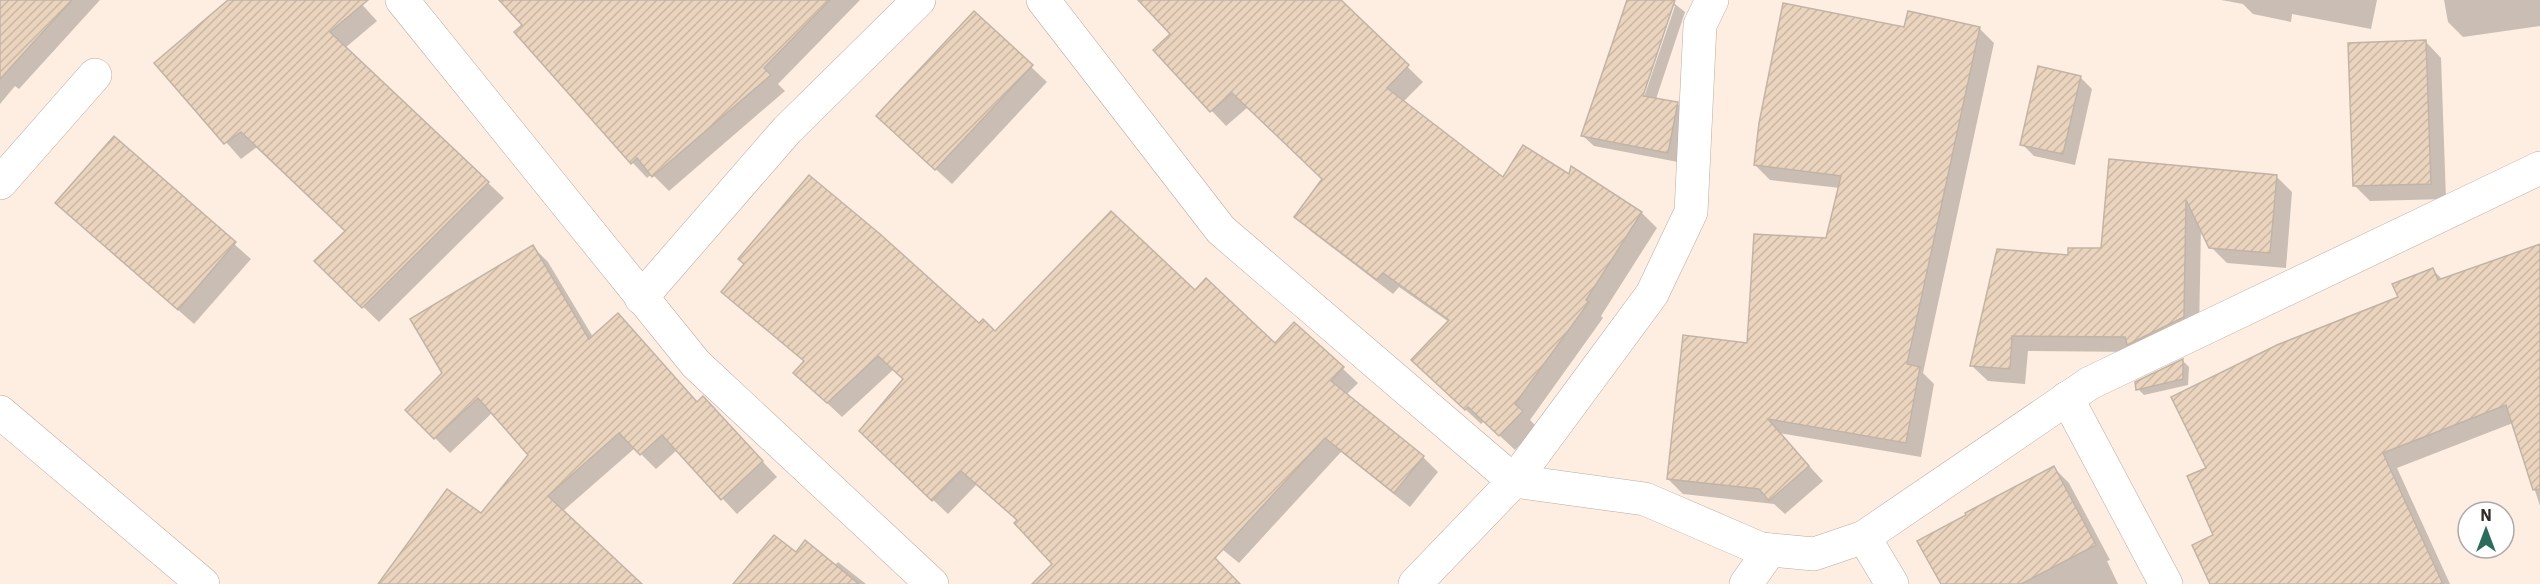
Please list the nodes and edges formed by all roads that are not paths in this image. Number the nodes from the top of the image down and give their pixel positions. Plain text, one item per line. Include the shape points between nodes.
1 (402, 0) edge
2 (919, 0) edge
3 (1043, 0) edge
4 (1712, 0) edge
5 (95, 75) dead end
6 (2540, 168) edge
7 (0, 183) edge
8 (641, 298) junction
9 (2067, 398) junction
10 (0, 412) edge
11 (1514, 481) junction
12 (1864, 537) junction
13 (1770, 550) junction
14 (203, 584) edge
15 (932, 584) edge
16 (1415, 584) edge
17 (1746, 584) edge
18 (1892, 584) edge
19 (2166, 584) edge

1 - 8 street
2 - 8 street via 787,130
3 - 11 street via 1221,230
4 - 11 street via 1700,25 1691,212 1652,294
5 - 7 street
6 - 9 street via 2090,383
8 - 15 street via 696,364
9 - 12 street
9 - 19 street
10 - 14 street
11 - 13 street via 1645,499
11 - 16 street
12 - 13 street via 1814,554
12 - 18 street
13 - 17 street

